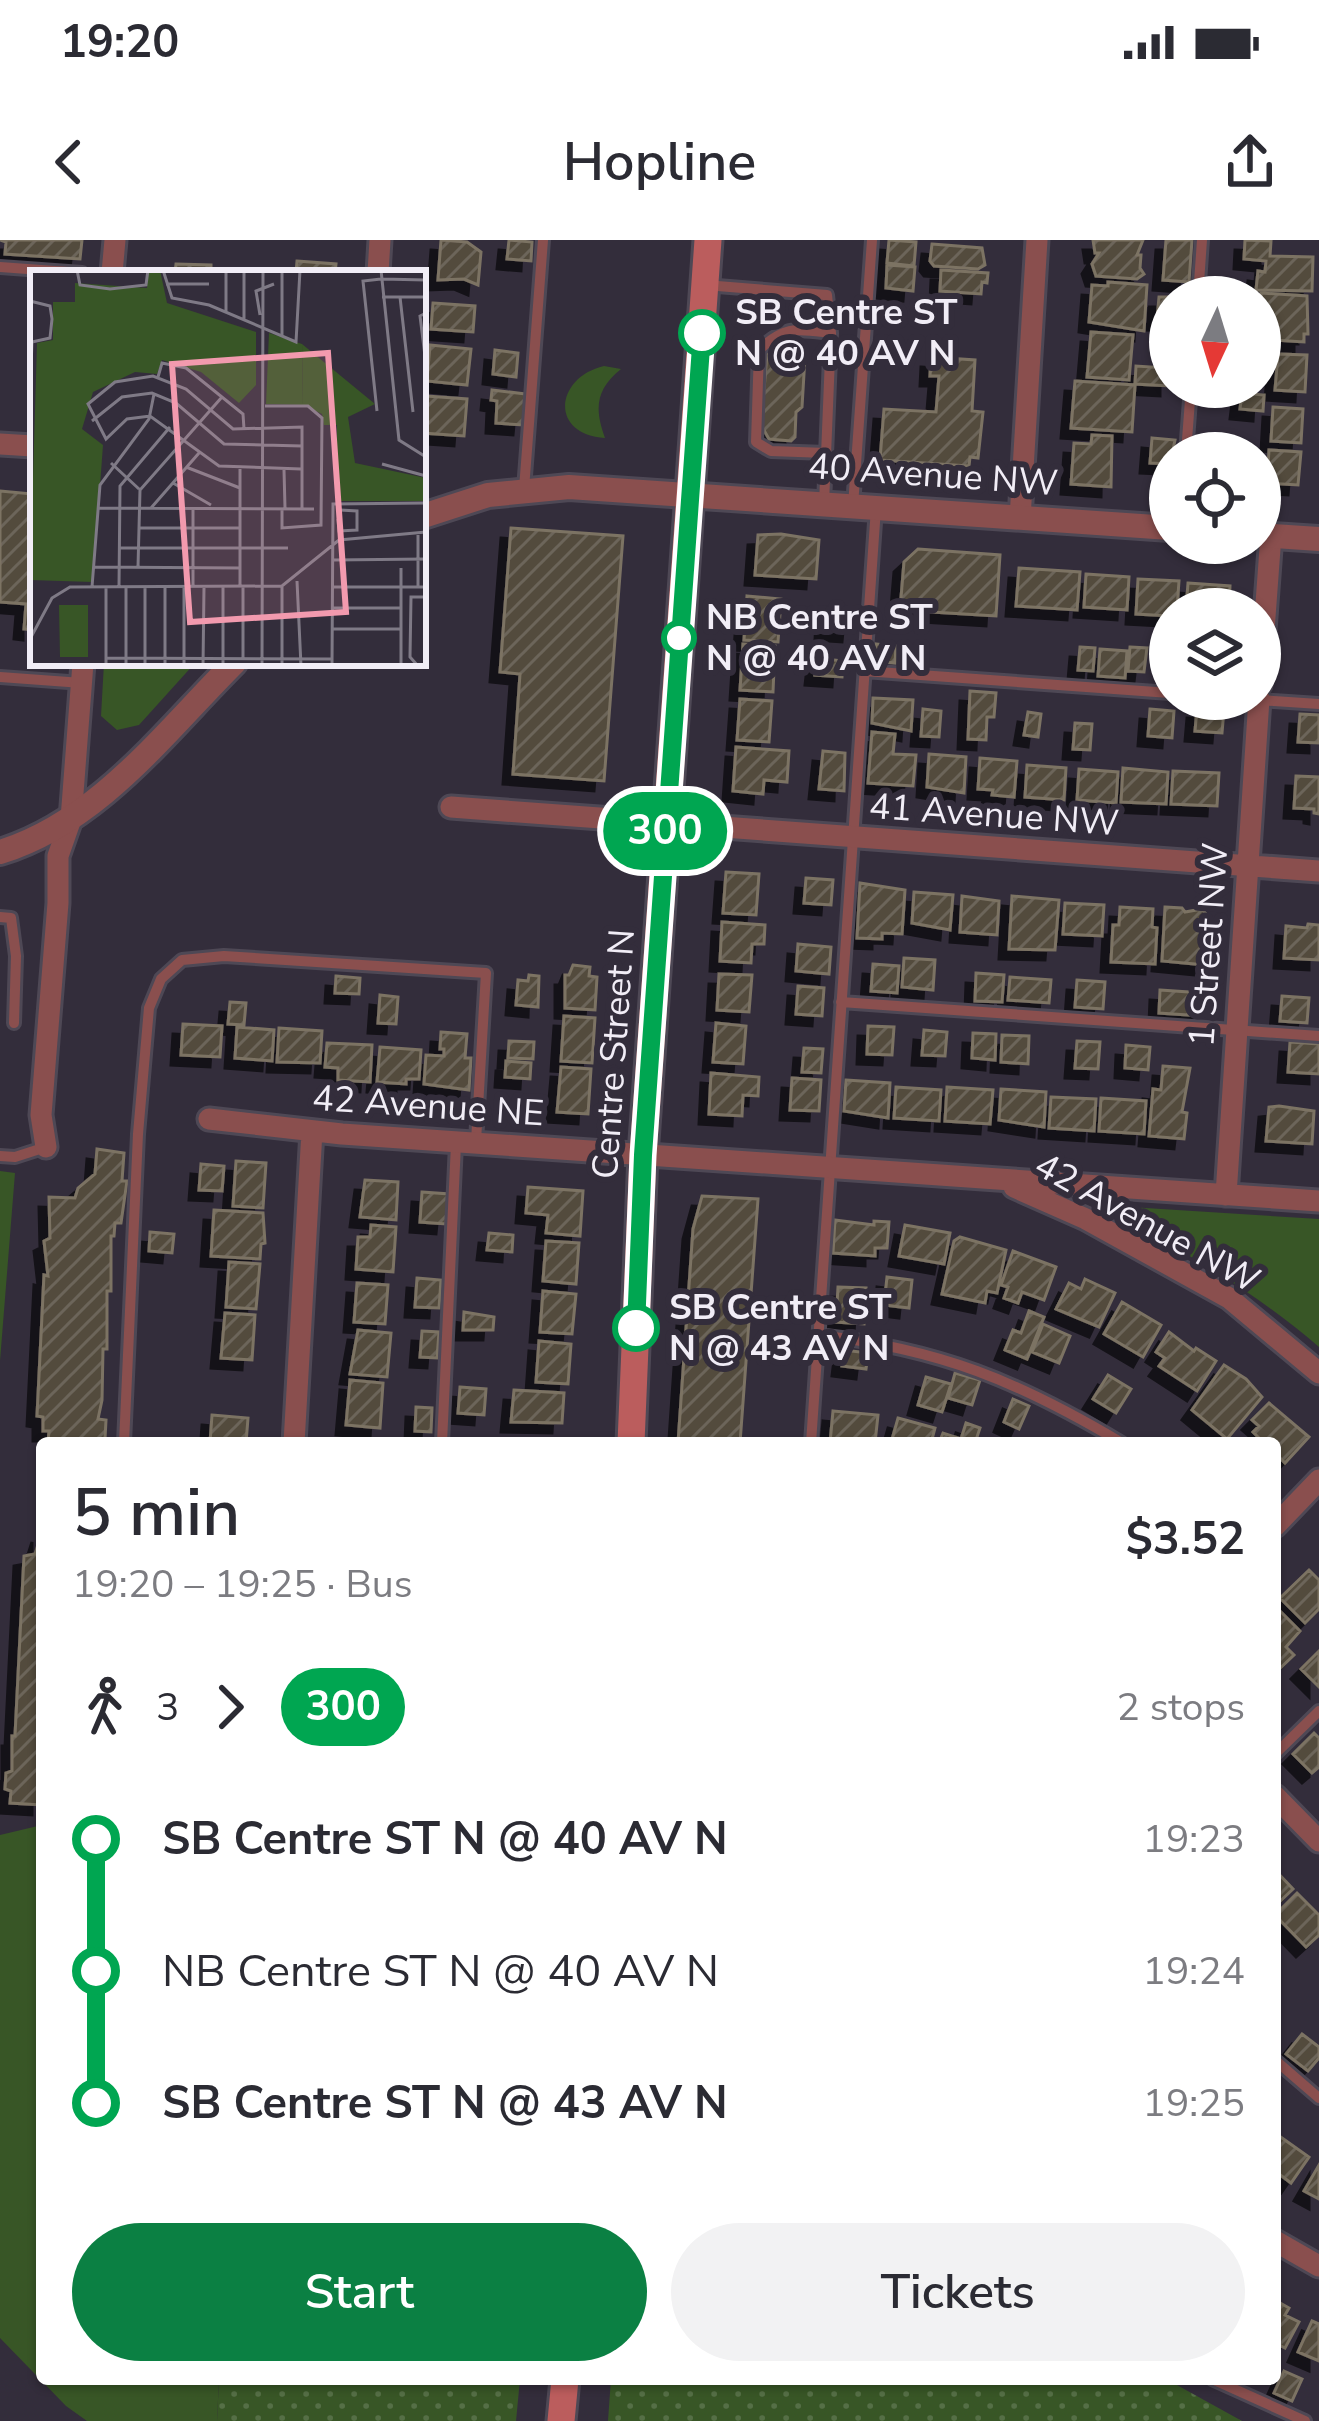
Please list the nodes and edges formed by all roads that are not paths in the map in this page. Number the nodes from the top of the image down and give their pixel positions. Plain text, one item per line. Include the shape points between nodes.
1 (115, 240) edge
2 (380, 240) edge
3 (543, 240) edge
4 (709, 240) edge
5 (872, 240) edge
6 (1037, 240) edge
7 (1202, 240) edge
8 (0, 267) edge
9 (41, 270) edge
10 (112, 270) edge
11 (378, 270) edge
12 (1199, 276) edge
13 (705, 285) junction
14 (831, 333) junction
15 (0, 444) edge
16 (30, 446) edge
17 (826, 453) junction
18 (524, 489) junction
19 (691, 494) junction
20 (824, 504) junction
21 (864, 507) junction
22 (426, 515) edge
23 (1020, 518) junction
24 (1149, 527) edge
25 (1281, 536) edge
26 (1319, 539) edge
27 (231, 666) edge
28 (864, 671) junction
29 (82, 673) edge
30 (0, 677) edge
31 (1149, 691) edge
32 (1281, 701) edge
33 (1319, 704) edge
34 (1255, 720) edge
35 (451, 807) dead end
36 (71, 819) junction
37 (665, 824) junction
38 (852, 838) junction
39 (0, 851) edge
40 (1248, 866) junction
41 (1319, 871) edge
42 (0, 917) edge
43 (841, 1002) junction
44 (14, 1023) dead end
45 (1236, 1030) junction
46 (1319, 1036) edge
47 (209, 1119) dead end
48 (312, 1131) junction
49 (466, 1141) junction
50 (46, 1147) joint
51 (643, 1155) junction
52 (0, 1156) edge
53 (828, 1168) junction
54 (996, 1179) junction
55 (1226, 1195) junction
56 (1319, 1201) edge
57 (818, 1335) junction
58 (1319, 1373) edge
59 (124, 1437) edge
60 (294, 1437) edge
61 (442, 1437) edge
62 (631, 1437) edge
63 (811, 1437) edge
64 (1112, 1437) edge
65 (1319, 1480) edge
66 (1281, 1520) edge
67 (1319, 1711) edge
68 (1281, 1748) edge
69 (1281, 1802) edge
70 (1319, 1841) edge
71 (1281, 2065) edge
72 (1319, 2098) edge
73 (1281, 2244) edge
74 (1319, 2266) edge
75 (564, 2385) edge
76 (1225, 2385) edge
77 (561, 2421) edge
78 (1305, 2421) edge

1 - 10 street
2 - 11 street
3 - 18 lane
4 - 13 main road, Centre Street N
5 - 21 lane
6 - 23 street
7 - 12 lane
8 - 9 lane
13 - 14 lane via 827,295
13 - 19 main road, Centre Street N
14 - 17 lane
14 - 17 lane via 777,332 759,350 754,429 756,442 771,451
15 - 16 street
17 - 20 lane
18 - 19 street, 40 Avenue NW
18 - 22 street, 40 Avenue NW
19 - 20 street, 40 Avenue NW
19 - 37 main road, Centre Street N
20 - 21 street, 40 Avenue NW
21 - 23 street, 40 Avenue NW
21 - 28 lane
23 - 24 street, 40 Avenue NW
25 - 26 street
27 - 36 street
28 - 31 lane
28 - 38 lane
29 - 30 lane
29 - 36 street
32 - 33 lane
34 - 40 street, 1 Street NW
35 - 37 street, 41 Avenue NW
36 - 39 street
36 - 50 street via 58,856 41,1114
37 - 38 street, 41 Avenue NW
37 - 51 main road, Centre Street N
38 - 40 street, 41 Avenue NW
38 - 43 lane
40 - 41 street, 41 Avenue NW
40 - 45 street, 1 Street NW
42 - 44 lane via 11,918
43 - 45 lane
43 - 53 lane
45 - 46 lane
45 - 55 street, 1 Street NW
47 - 48 street, 42 Avenue NE
48 - 49 street, 42 Avenue NE
48 - 60 street
49 - 51 street, 42 Avenue NE
49 - 59 lane via 486,973 182,960 161,979 149,1007
49 - 61 lane
50 - 52 lane
51 - 53 street, 42 Avenue NW
51 - 62 main road, Centre Street N
53 - 54 street, 42 Avenue NW
53 - 57 lane
54 - 55 street, 42 Avenue NW
54 - 58 street, 42 Avenue NW via 1229,1298
55 - 56 street, 42 Avenue NW
57 - 63 lane
57 - 64 lane via 945,1357 1044,1396
65 - 66 street
67 - 68 lane
69 - 70 street
71 - 72 lane
73 - 74 street
75 - 77 main road
76 - 78 lane

